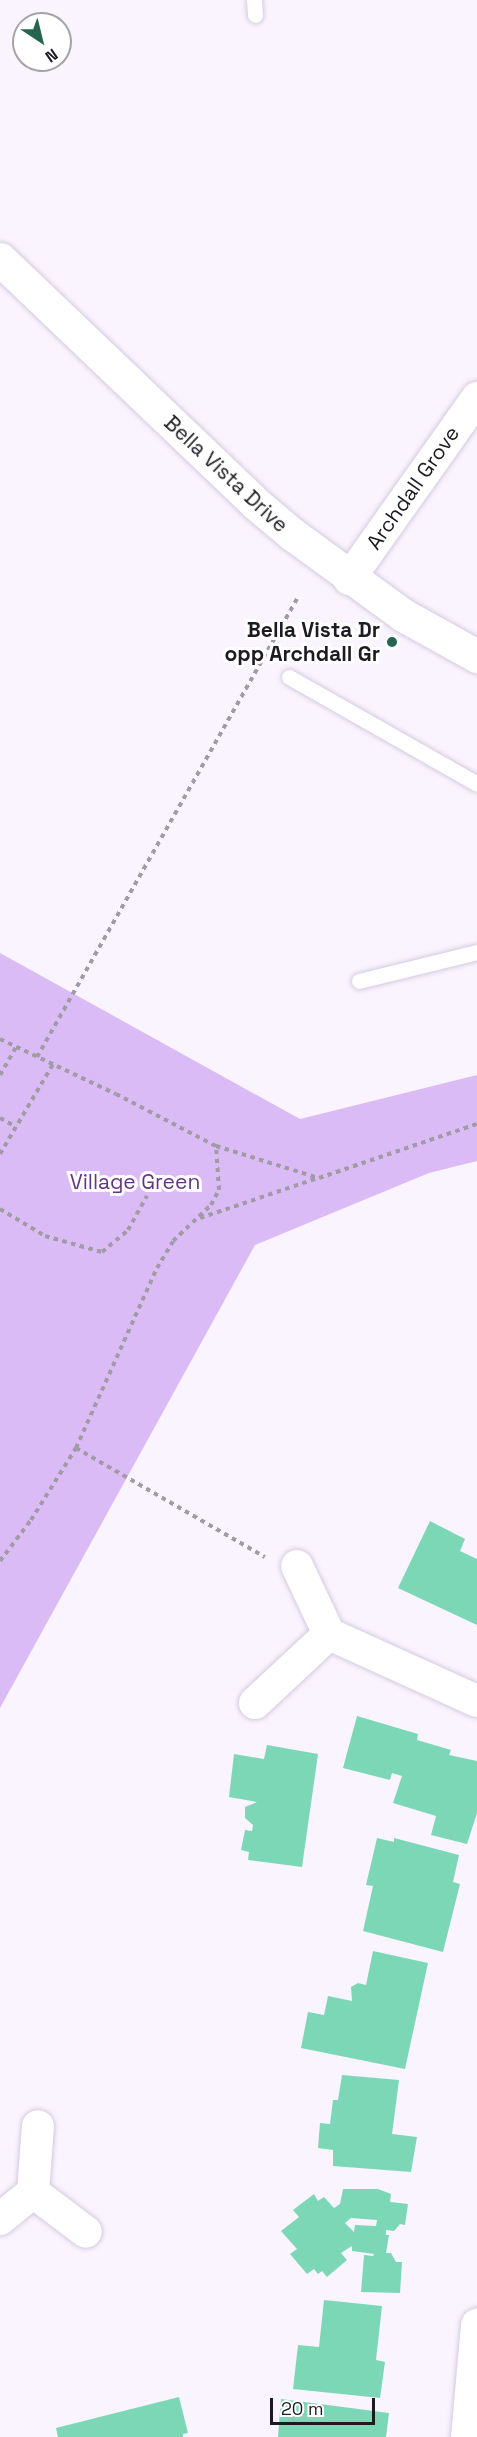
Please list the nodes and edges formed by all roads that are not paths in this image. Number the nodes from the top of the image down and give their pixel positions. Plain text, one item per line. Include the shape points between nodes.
1 (0, 259) edge
2 (477, 398) edge
3 (350, 579) junction
4 (477, 656) edge
5 (289, 677) dead end
6 (477, 784) edge
7 (477, 952) edge
8 (359, 981) dead end
9 (297, 1566) road end
10 (328, 1634) junction
11 (477, 1701) edge
12 (255, 1703) dead end
13 (38, 2126) dead end
14 (33, 2192) junction
15 (0, 2219) edge
16 (86, 2232) dead end
17 (477, 2324) edge
18 (467, 2437) edge

1 - 3 street, Bella Vista Drive via 255,502
2 - 3 street, Archdall Grove
3 - 4 street, Bella Vista Drive via 403,615
5 - 6 lane
7 - 8 lane
9 - 10 street
10 - 11 street
10 - 12 street
13 - 14 street
14 - 15 street
14 - 16 street
17 - 18 street

